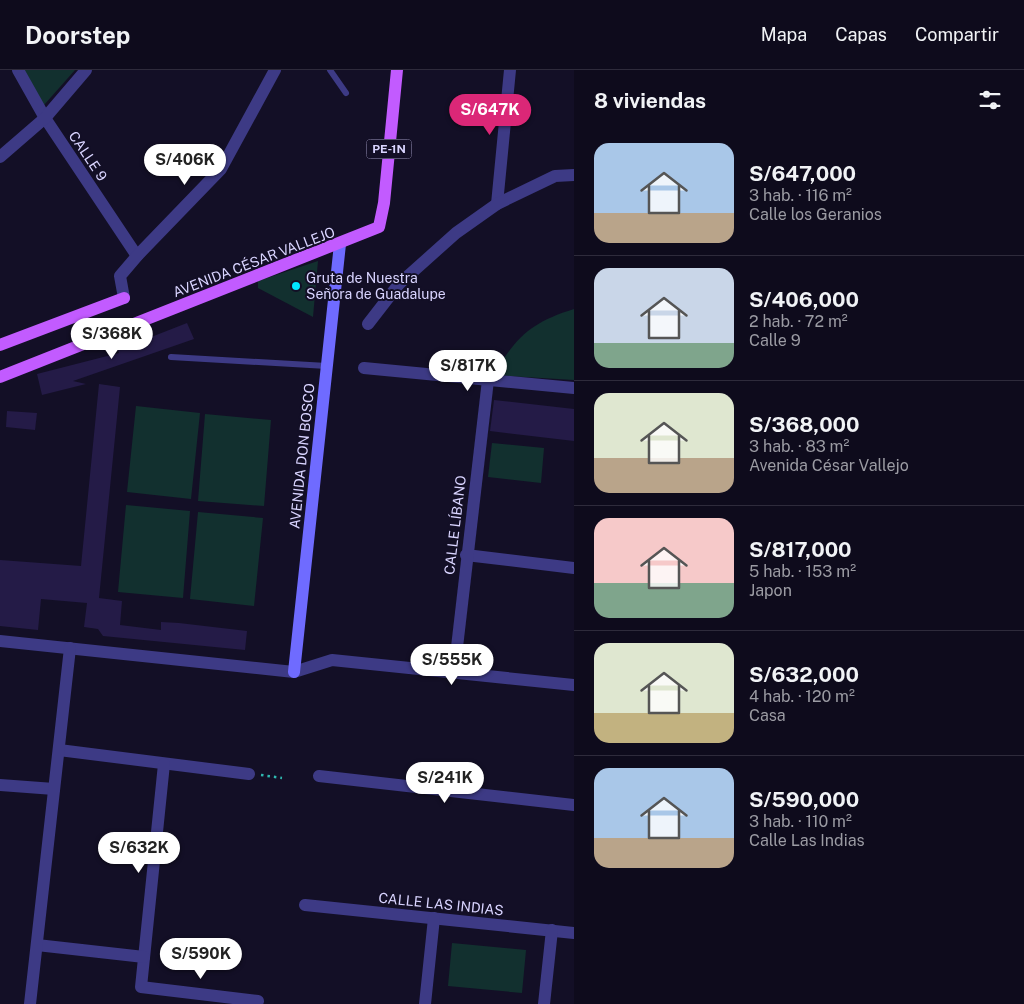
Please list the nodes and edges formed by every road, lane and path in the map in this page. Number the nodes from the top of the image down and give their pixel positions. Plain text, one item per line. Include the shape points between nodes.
1 (18, 70) edge
2 (86, 70) edge
3 (275, 70) edge
4 (330, 70) edge
5 (397, 70) edge
6 (510, 70) edge
7 (346, 92) dead end
8 (45, 118) junction
9 (0, 157) edge
10 (574, 175) edge
11 (497, 204) junction
12 (340, 244) junction
13 (137, 256) junction
14 (124, 298) joint
15 (368, 324) dead end
16 (0, 345) edge
17 (171, 356) dead end
18 (327, 366) junction
19 (364, 368) dead end
20 (0, 377) edge
21 (488, 380) junction
22 (574, 388) edge
23 (466, 555) junction
24 (574, 568) edge
25 (0, 641) edge
26 (70, 648) junction
27 (294, 672) junction
28 (454, 673) junction
29 (574, 685) edge
30 (59, 750) junction
31 (164, 764) junction
32 (249, 774) joint
33 (320, 776) dead end
34 (282, 778) dead end
35 (0, 785) edge
36 (54, 789) junction
37 (574, 805) edge
38 (306, 905) dead end
39 (434, 918) junction
40 (552, 930) junction
41 (574, 933) edge
42 (37, 945) junction
43 (144, 957) junction
44 (258, 1001) dead end
45 (30, 1004) edge
46 (425, 1004) edge
47 (544, 1004) edge

1 - 8 street, CALLE 9
2 - 8 street
3 - 13 street via 220,169
4 - 7 lane
5 - 12 main road, AVENIDA CÉSAR VALLEJO / PE-1N via 379,227
6 - 11 street
8 - 9 street
8 - 13 street, CALLE 9
10 - 11 street via 555,176
11 - 15 street via 456,233 399,284
12 - 18 main road, AVENIDA DON BOSCO
12 - 20 main road, AVENIDA CÉSAR VALLEJO / PE-1N
13 - 14 street via 120,276
14 - 16 main road
17 - 18 lane
18 - 27 main road, AVENIDA DON BOSCO
19 - 21 street
21 - 22 street
21 - 23 street, CALLE LÍBANO
23 - 24 street
23 - 28 street, CALLE LÍBANO
25 - 26 street
26 - 27 street
26 - 30 street
27 - 28 street via 332,660
28 - 29 street
30 - 31 street
30 - 36 street
31 - 32 street
31 - 43 street
32 - 34 path
33 - 37 street
35 - 36 street
36 - 42 street
38 - 39 street, CALLE LAS INDIAS
39 - 40 street, CALLE LAS INDIAS
39 - 46 street
40 - 41 street, CALLE LAS INDIAS
40 - 47 street
42 - 43 street
42 - 45 street
43 - 44 street via 141,986

